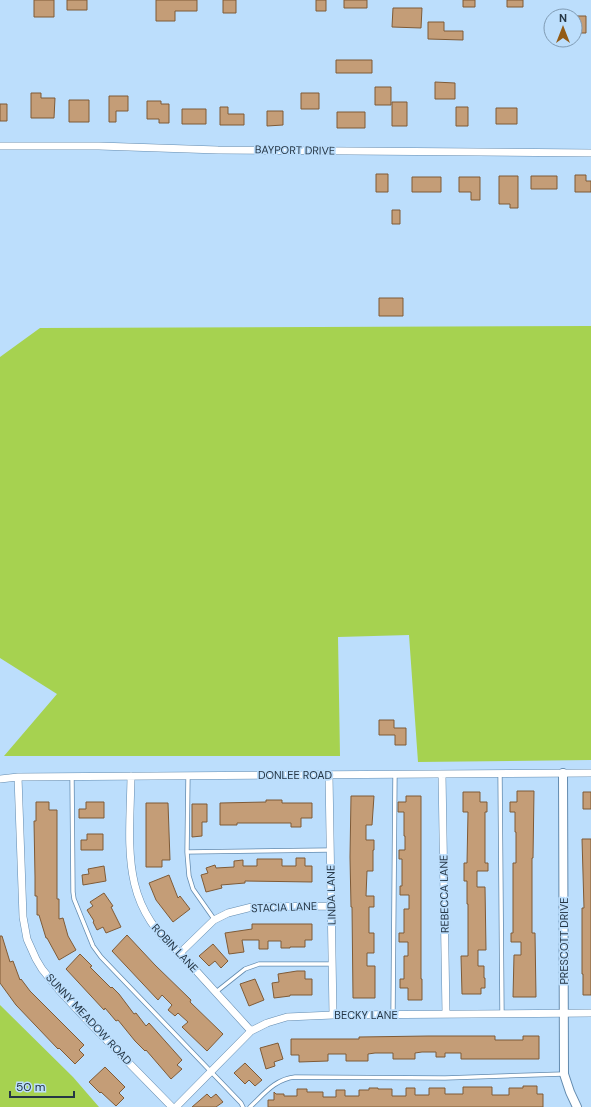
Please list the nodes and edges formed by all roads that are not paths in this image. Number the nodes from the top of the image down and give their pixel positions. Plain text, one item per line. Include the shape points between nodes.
1 (0, 146) edge
2 (591, 153) edge
3 (563, 773) junction
4 (591, 773) edge
5 (395, 774) junction
6 (442, 774) junction
7 (500, 774) junction
8 (329, 775) junction
9 (131, 776) junction
10 (188, 776) junction
11 (18, 777) junction
12 (72, 777) junction
13 (0, 779) edge
14 (330, 850) junction
15 (187, 852) junction
16 (331, 906) junction
17 (214, 920) junction
18 (180, 953) junction
19 (332, 964) junction
20 (216, 992) junction
21 (565, 1013) junction
22 (591, 1013) edge
23 (393, 1014) junction
24 (446, 1014) junction
25 (502, 1014) junction
26 (333, 1015) junction
27 (251, 1031) junction
28 (211, 1072) junction
29 (564, 1074) junction
30 (172, 1107) edge
31 (176, 1107) edge
32 (243, 1107) edge
33 (250, 1107) edge
34 (577, 1107) edge

1 - 2 street, BAYPORT DRIVE
3 - 4 street, DONLEE ROAD
3 - 7 street, DONLEE ROAD
3 - 21 street, PRESCOTT DRIVE
5 - 6 street, DONLEE ROAD
5 - 8 street, DONLEE ROAD
5 - 23 lane
6 - 7 street, DONLEE ROAD
6 - 24 street, REBECCA LANE
7 - 25 lane
8 - 10 street, DONLEE ROAD
8 - 14 street, LINDA LANE
9 - 10 street, DONLEE ROAD
9 - 12 street, DONLEE ROAD
9 - 18 street, ROBIN LANE via 129,851 135,889 149,920
10 - 15 lane
11 - 12 street, DONLEE ROAD
11 - 13 street, DONLEE ROAD
11 - 30 street, SUNNY MEADOW ROAD via 23,917 27,939 36,959 59,990
12 - 28 lane via 73,892 93,946
14 - 15 lane
14 - 16 street, LINDA LANE
15 - 17 lane via 193,889
16 - 17 street, STACIA LANE via 252,907 228,913
16 - 19 street, LINDA LANE
17 - 18 street, STACIA LANE
18 - 20 street, ROBIN LANE
19 - 20 lane via 259,964 245,969
19 - 26 street, LINDA LANE
20 - 27 street, ROBIN LANE
21 - 22 street, BECKY LANE
21 - 25 street, BECKY LANE
21 - 29 street, PRESCOTT DRIVE
23 - 24 street, BECKY LANE
23 - 26 street, BECKY LANE
24 - 25 street, BECKY LANE
26 - 27 street, BECKY LANE via 287,1017
27 - 28 street, BECKY LANE
28 - 31 street, BECKY LANE
28 - 32 lane
29 - 33 lane via 445,1078 295,1077 282,1079
29 - 34 street, PRESCOTT DRIVE

